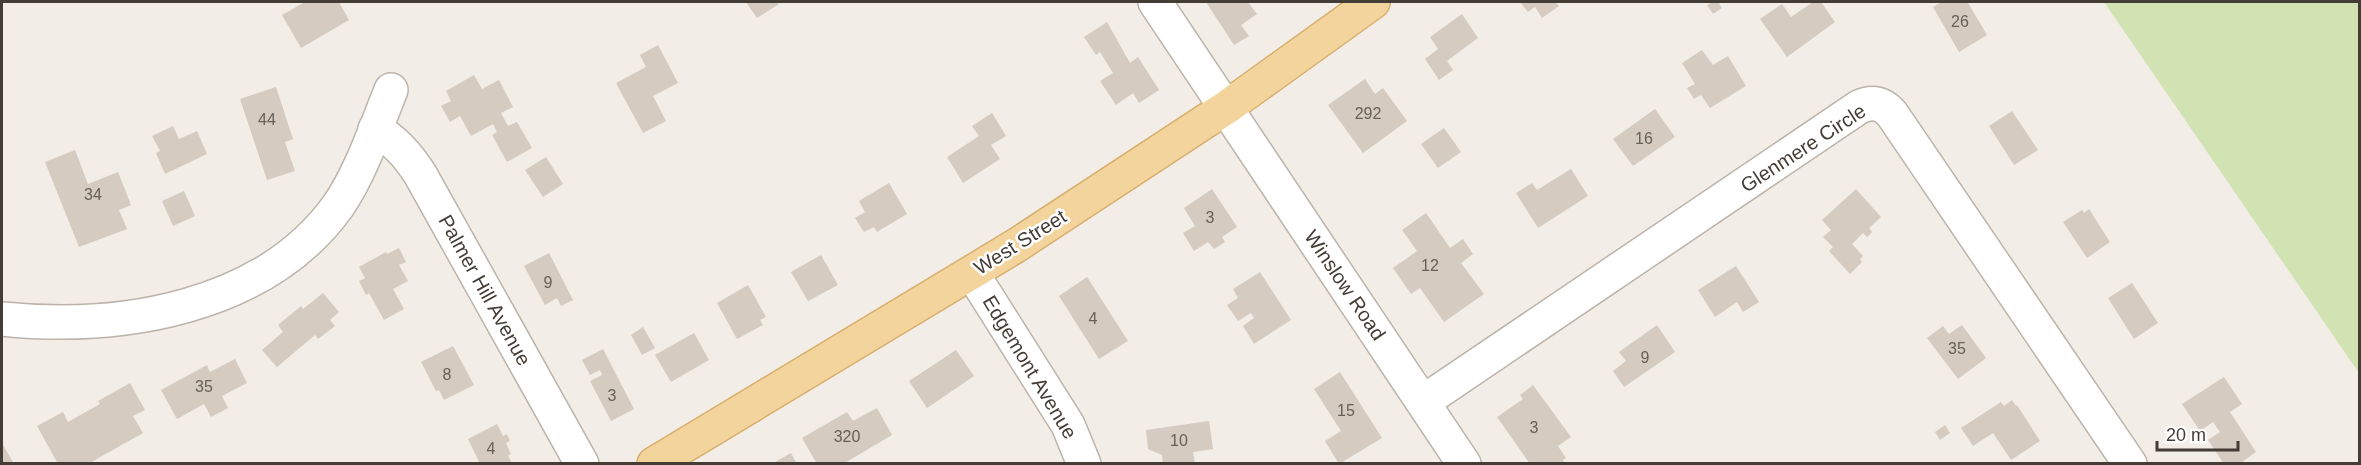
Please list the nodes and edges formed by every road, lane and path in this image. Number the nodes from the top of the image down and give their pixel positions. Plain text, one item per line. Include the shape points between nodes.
1 (1155, 2) edge
2 (1373, 2) edge
3 (391, 90) dead end
4 (1227, 107) junction
5 (375, 129) junction
6 (972, 273) junction
7 (14, 321) edge
8 (2, 342) edge
9 (1423, 402) junction
10 (582, 464) edge
11 (654, 464) edge
12 (1084, 464) edge
13 (1464, 464) edge
14 (2130, 464) edge

1 - 4 street, Winslow Road
2 - 4 main road, West Street
3 - 5 street
4 - 6 main road, West Street
4 - 9 street, Winslow Road
5 - 7 street via 353,180 321,228 285,260 253,280 160,312 108,319
5 - 10 street, Palmer Hill Avenue via 407,154 420,174
6 - 11 main road, West Street
6 - 12 street, Edgemont Avenue via 1068,425
7 - 8 street
9 - 13 street, Winslow Road
9 - 14 street, Glenmere Circle via 1859,107 1877,104 1892,114

